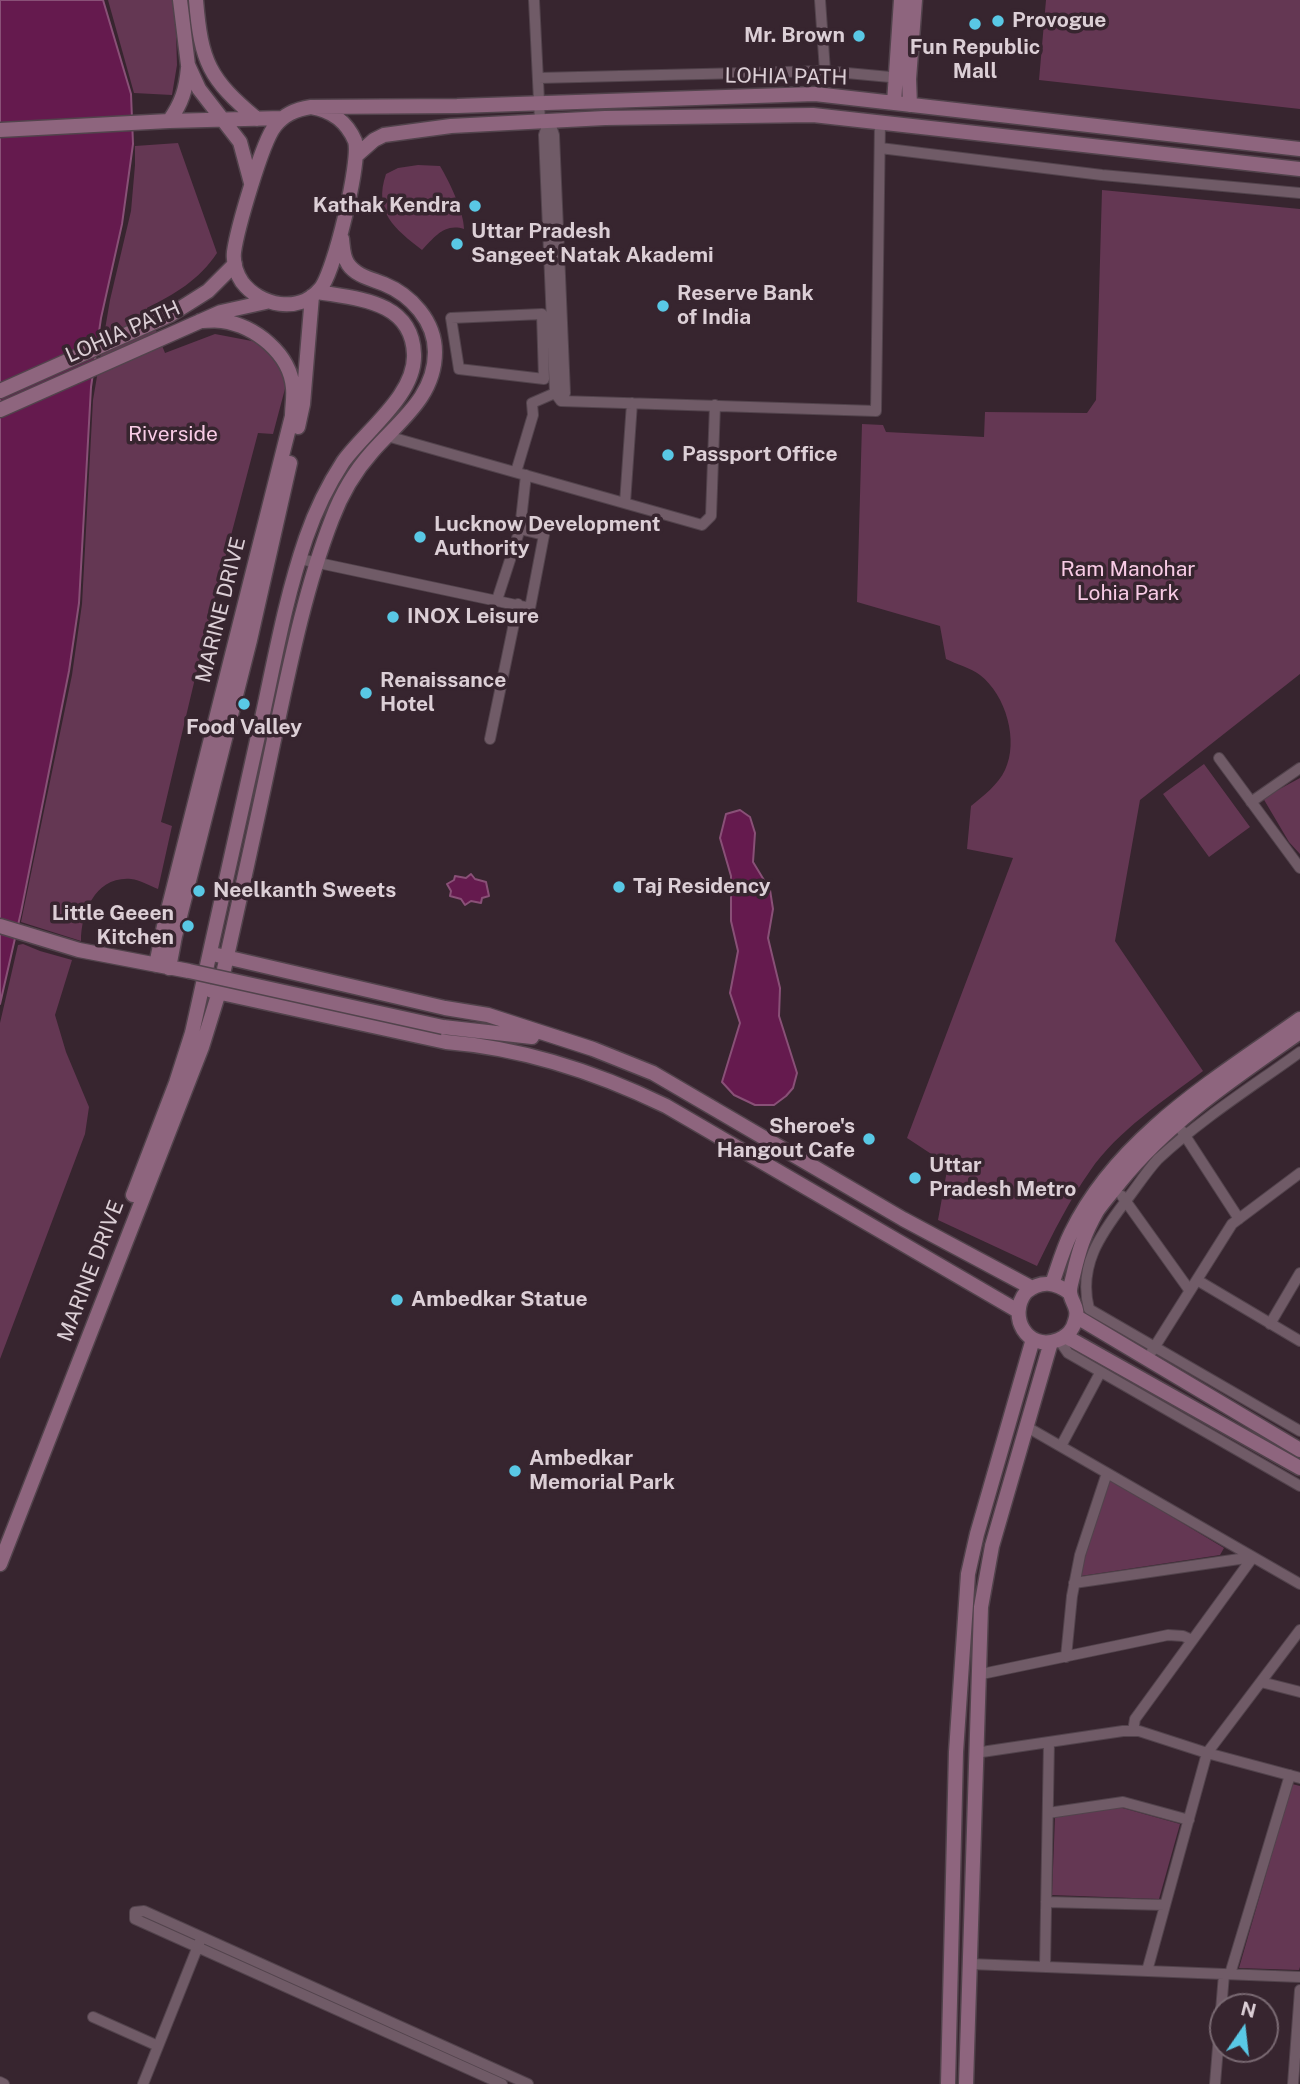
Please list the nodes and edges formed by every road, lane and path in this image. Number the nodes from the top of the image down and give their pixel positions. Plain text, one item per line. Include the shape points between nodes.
1 (180, 0) edge
2 (196, 0) edge
3 (534, 0) edge
4 (820, 0) edge
5 (901, 0) edge
6 (915, 0) edge
7 (188, 65) junction
8 (825, 71) junction
9 (538, 78) junction
10 (902, 78) junction
11 (569, 101) junction
12 (539, 102) junction
13 (894, 103) junction
14 (910, 105) junction
15 (311, 107) junction
16 (282, 118) junction
17 (257, 119) junction
18 (570, 120) junction
19 (169, 121) junction
20 (224, 121) junction
21 (545, 121) junction
22 (880, 121) junction
23 (0, 130) edge
24 (880, 148) junction
25 (1300, 149) edge
26 (357, 155) junction
27 (1300, 169) edge
28 (252, 188) junction
29 (1300, 193) edge
30 (341, 231) junction
31 (235, 264) junction
32 (315, 294) junction
33 (266, 302) junction
34 (200, 321) junction
35 (544, 379) joint
36 (0, 391) edge
37 (558, 397) junction
38 (632, 403) junction
39 (715, 405) junction
40 (0, 410) edge
41 (387, 436) junction
42 (521, 474) junction
43 (625, 503) junction
44 (520, 529) junction
45 (300, 559) junction
46 (317, 563) junction
47 (497, 600) junction
48 (518, 604) junction
49 (490, 739) dead end
50 (1219, 758) dead end
51 (1300, 768) edge
52 (1251, 802) junction
53 (1300, 868) edge
54 (0, 926) edge
55 (209, 953) junction
56 (227, 958) junction
57 (163, 966) junction
58 (202, 989) junction
59 (219, 992) junction
60 (1300, 1019) edge
61 (443, 1027) junction
62 (1300, 1032) edge
63 (572, 1042) junction
64 (480, 1045) junction
65 (1300, 1052) edge
66 (1181, 1130) junction
67 (1300, 1174) edge
68 (1116, 1187) junction
69 (1126, 1201) junction
70 (1239, 1219) junction
71 (1300, 1273) edge
72 (1197, 1280) junction
73 (1052, 1284) junction
74 (1032, 1288) junction
75 (1190, 1291) junction
76 (1070, 1293) junction
77 (1018, 1311) junction
78 (1077, 1317) junction
79 (1270, 1324) junction
80 (1033, 1339) junction
81 (1059, 1339) junction
82 (1300, 1341) edge
83 (1155, 1347) junction
84 (1147, 1360) junction
85 (1100, 1373) junction
86 (1027, 1427) junction
87 (1300, 1431) edge
88 (1061, 1446) junction
89 (1300, 1450) edge
90 (1300, 1468) edge
91 (1107, 1473) junction
92 (1300, 1486) edge
93 (0, 1538) edge
94 (1253, 1557) junction
95 (0, 1564) edge
96 (1074, 1583) junction
97 (1300, 1584) edge
98 (1300, 1630) edge
99 (1192, 1640) junction
100 (1066, 1657) junction
101 (977, 1675) junction
102 (1261, 1682) junction
103 (1300, 1692) edge
104 (1133, 1731) junction
105 (1049, 1742) junction
106 (1207, 1753) junction
107 (975, 1754) junction
108 (1295, 1777) edge
109 (1048, 1813) junction
110 (1189, 1820) junction
111 (1046, 1902) junction
112 (1165, 1905) junction
113 (200, 1942) junction
114 (970, 1964) junction
115 (1045, 1967) junction
116 (1147, 1971) junction
117 (1227, 1974) junction
118 (1300, 1978) edge
119 (1300, 1990) edge
120 (93, 2017) dead end
121 (158, 2046) junction
122 (143, 2084) edge
123 (502, 2084) edge
124 (528, 2084) edge
125 (948, 2084) edge
126 (966, 2084) edge
127 (1215, 2084) edge
128 (1293, 2084) edge

1 - 7 street
2 - 17 street via 207,65 221,86
3 - 9 street
4 - 8 street
5 - 10 street
6 - 10 street
7 - 19 street via 186,89
7 - 20 street via 199,89
8 - 9 street
8 - 10 street
9 - 12 street
10 - 13 street
10 - 14 street
11 - 12 street, LOHIA PATH
11 - 13 street, LOHIA PATH via 815,94
11 - 18 street
12 - 15 street, LOHIA PATH
12 - 21 street
13 - 14 street, LOHIA PATH
14 - 25 street, LOHIA PATH
15 - 16 street
15 - 26 street via 328,111 342,122 355,142
16 - 17 street
16 - 28 street via 265,142
17 - 20 street
18 - 21 street, LOHIA PATH
18 - 22 street, LOHIA PATH via 813,115
19 - 20 street
19 - 23 street
20 - 28 street via 240,142
21 - 26 street, LOHIA PATH via 451,125 384,135
21 - 37 street via 554,135 565,393
22 - 24 street
22 - 27 street, LOHIA PATH
24 - 29 street
24 - 39 street via 876,411
26 - 30 street
28 - 31 street
30 - 32 street via 326,282
30 - 41 street, MARINE DRIVE via 347,264 363,277 410,298 434,340 435,363 428,387
31 - 33 street via 243,284
31 - 36 street, LOHIA PATH via 208,291 170,315
32 - 33 street, LOHIA PATH via 293,303
32 - 45 street, MARINE DRIVE via 386,307 402,320 415,355 400,396 344,462 323,497
32 - 57 street, MARINE DRIVE via 303,404 250,640 175,936
33 - 34 street, LOHIA PATH
34 - 40 street, LOHIA PATH
34 - 57 street, MARINE DRIVE via 245,328 268,342 286,362 293,387 292,416 163,926
35 - 35 street via 459,369 451,318 542,314
37 - 38 street
37 - 42 street via 532,403
38 - 39 street
38 - 43 street
39 - 43 street via 711,516 702,525
41 - 42 street
41 - 46 street, MARINE DRIVE via 347,487
42 - 43 street
42 - 44 street
44 - 47 street
44 - 48 street via 544,535 530,608
45 - 46 street
45 - 55 street, MARINE DRIVE
46 - 47 street
46 - 56 street, MARINE DRIVE
47 - 48 street
48 - 49 street
50 - 52 street
51 - 52 street
52 - 53 street
54 - 57 street via 79,950
55 - 56 street
55 - 58 street, MARINE DRIVE
56 - 59 street, MARINE DRIVE
56 - 63 street via 488,1015
57 - 61 street, bridge
58 - 59 street
58 - 93 street, MARINE DRIVE via 176,1083
59 - 64 street via 446,1042
59 - 95 street, MARINE DRIVE via 202,1047
60 - 73 street via 1190,1097 1116,1168 1070,1234
61 - 63 street
61 - 64 street
62 - 66 street via 1249,1068
63 - 74 street via 653,1073 903,1219
64 - 77 street via 591,1074 643,1095
65 - 66 street
66 - 68 street via 1156,1143
66 - 69 street
66 - 70 street
67 - 70 street
68 - 69 street
68 - 76 street via 1081,1241
69 - 75 street
69 - 83 street via 1102,1232 1090,1261 1085,1293 1089,1309
70 - 72 street
71 - 79 street
72 - 75 street
72 - 79 street
73 - 74 street
73 - 76 street
74 - 77 street via 1022,1297
75 - 83 street
76 - 78 street
77 - 80 street via 1021,1327
78 - 81 street
78 - 84 street
79 - 82 street
80 - 81 street
80 - 125 street via 977,1534 967,1585 956,1752
81 - 85 street via 1068,1353
81 - 86 street
81 - 90 street
83 - 84 street
83 - 87 street
84 - 89 street
85 - 88 street
85 - 92 street
86 - 88 street
86 - 101 street via 987,1569
88 - 91 street
91 - 94 street
91 - 96 street
94 - 96 street
94 - 97 street
94 - 99 street
96 - 100 street
98 - 102 street
99 - 100 street via 1168,1636
99 - 104 street via 1135,1719
100 - 101 street
101 - 107 street
102 - 103 street
102 - 106 street
104 - 105 street
104 - 106 street
105 - 107 street
105 - 109 street
106 - 108 street
106 - 110 street
107 - 114 street
108 - 117 street
109 - 110 street via 1122,1802
109 - 111 street
110 - 112 street
111 - 112 street
111 - 115 street
112 - 116 street
113 - 113 street via 135,1919 135,1912 144,1911
113 - 121 street
113 - 123 street
113 - 124 street
114 - 115 street
114 - 126 street
115 - 116 street
116 - 117 street
117 - 118 street
117 - 127 street
119 - 128 street
120 - 121 street
121 - 122 street

